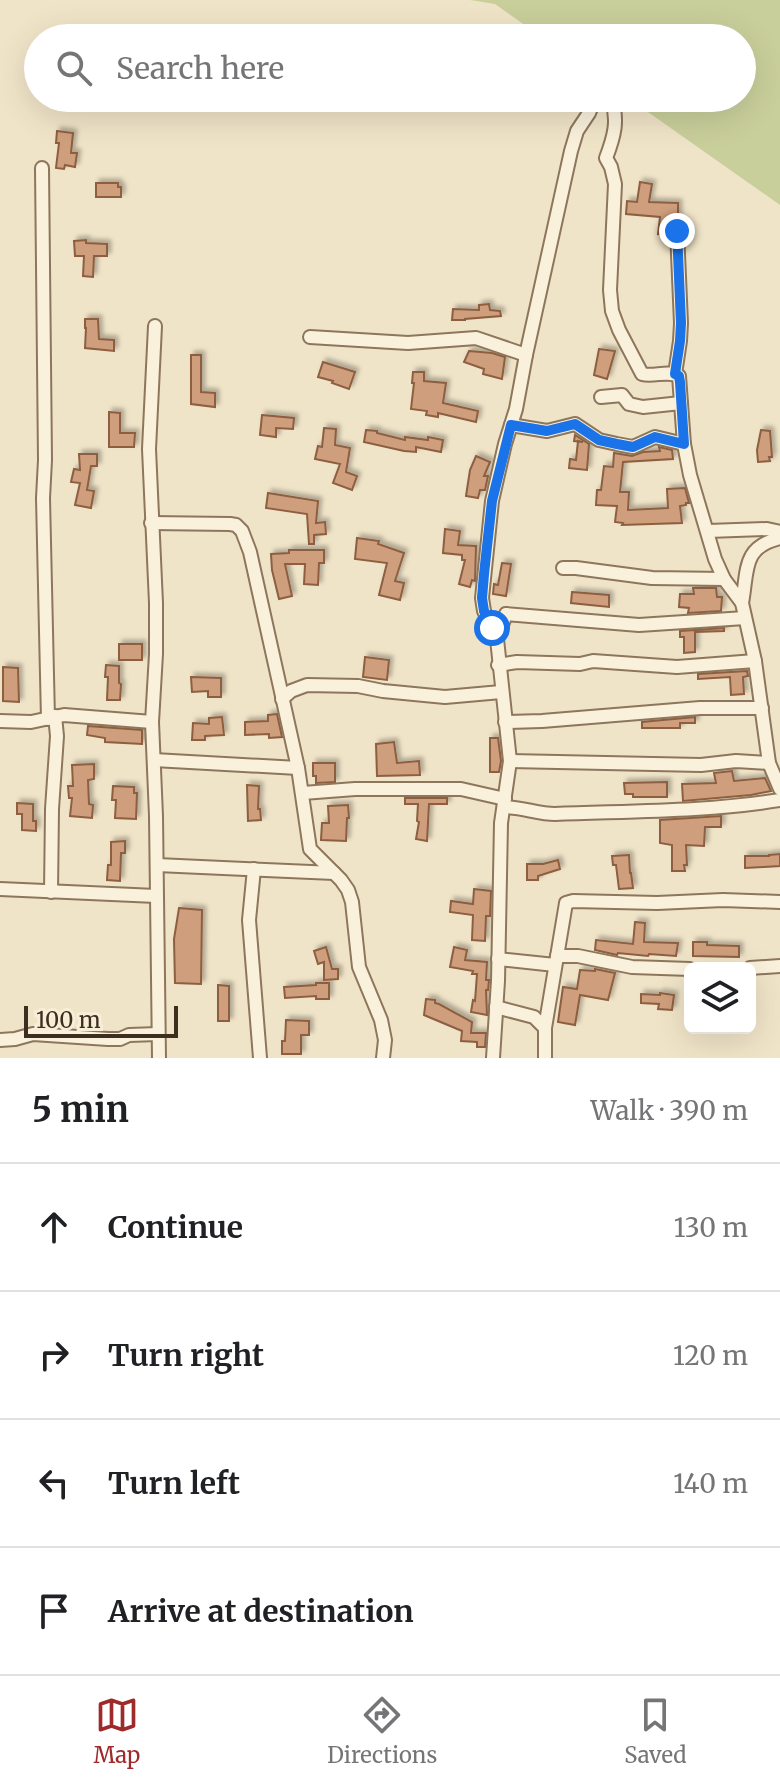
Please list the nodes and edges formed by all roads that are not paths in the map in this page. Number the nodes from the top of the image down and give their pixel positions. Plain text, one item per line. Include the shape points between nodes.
1 (589, 112) edge
2 (615, 112) edge
3 (42, 168) dead end
4 (677, 231) dead end
5 (155, 326) dead end
6 (310, 337) dead end
7 (526, 355) junction
8 (675, 374) junction
9 (601, 397) dead end
10 (681, 403) junction
11 (511, 425) junction
12 (684, 444) junction
13 (151, 523) junction
14 (708, 531) junction
15 (780, 535) edge
16 (563, 568) dead end
17 (724, 579) junction
18 (742, 603) junction
19 (483, 608) junction
20 (506, 614) junction
21 (745, 618) junction
22 (497, 639) junction
23 (755, 661) junction
24 (498, 665) junction
25 (501, 692) junction
26 (282, 699) junction
27 (762, 708) junction
28 (52, 718) junction
29 (0, 721) edge
30 (152, 722) junction
31 (505, 722) junction
32 (154, 760) junction
33 (510, 761) junction
34 (769, 763) junction
35 (298, 768) junction
36 (780, 789) edge
37 (303, 793) junction
38 (780, 800) edge
39 (504, 803) junction
40 (157, 865) junction
41 (254, 869) junction
42 (334, 873) junction
43 (0, 889) edge
44 (51, 892) junction
45 (156, 896) junction
46 (780, 902) edge
47 (498, 959) junction
48 (556, 960) junction
49 (780, 966) edge
50 (756, 968) edge
51 (684, 969) edge
52 (496, 1007) junction
53 (545, 1028) junction
54 (158, 1034) junction
55 (0, 1040) edge
56 (159, 1058) edge
57 (260, 1058) edge
58 (383, 1058) edge
59 (493, 1058) edge
60 (545, 1058) edge

1 - 7 street via 571,151
2 - 8 street via 606,158 615,184 612,311 642,374
3 - 28 street via 43,498
4 - 8 street via 681,323
5 - 13 street
6 - 7 street via 408,343 476,338
7 - 11 street
8 - 10 street
9 - 10 street via 622,395 629,404 643,407
10 - 12 street
11 - 12 street via 547,431 575,424 599,440 633,447 655,437
11 - 19 street via 492,501
12 - 14 street
13 - 26 street via 230,524 242,531
13 - 30 street via 156,628
14 - 15 street via 767,529
14 - 17 street
15 - 18 street via 750,557
16 - 17 street
17 - 18 street
18 - 21 street
19 - 20 street
19 - 22 street
20 - 21 street via 639,625
20 - 22 street
21 - 23 street
22 - 24 street
23 - 24 street via 677,667 593,661
23 - 27 street
24 - 25 street
25 - 26 street via 445,697 307,685
25 - 31 street
26 - 35 street
27 - 31 street
27 - 34 street
28 - 29 street
28 - 30 street
28 - 44 street via 57,736
30 - 32 street
31 - 33 street
32 - 35 street
32 - 40 street
33 - 34 street
33 - 39 street
34 - 36 street
35 - 37 street
37 - 39 street via 461,789
37 - 42 street via 310,849
38 - 39 street via 555,814
39 - 47 street
40 - 41 street
40 - 45 street
41 - 42 street
41 - 57 street via 249,920
42 - 58 street via 352,902 359,967 381,1020
43 - 44 street
44 - 45 street
45 - 54 street
46 - 48 street via 569,902
47 - 48 street
47 - 52 street
48 - 51 street via 578,956 632,967
48 - 53 street
49 - 50 street
52 - 53 street via 534,1017
52 - 59 street
53 - 60 street
54 - 55 street via 120,1039 33,1034
54 - 56 street

